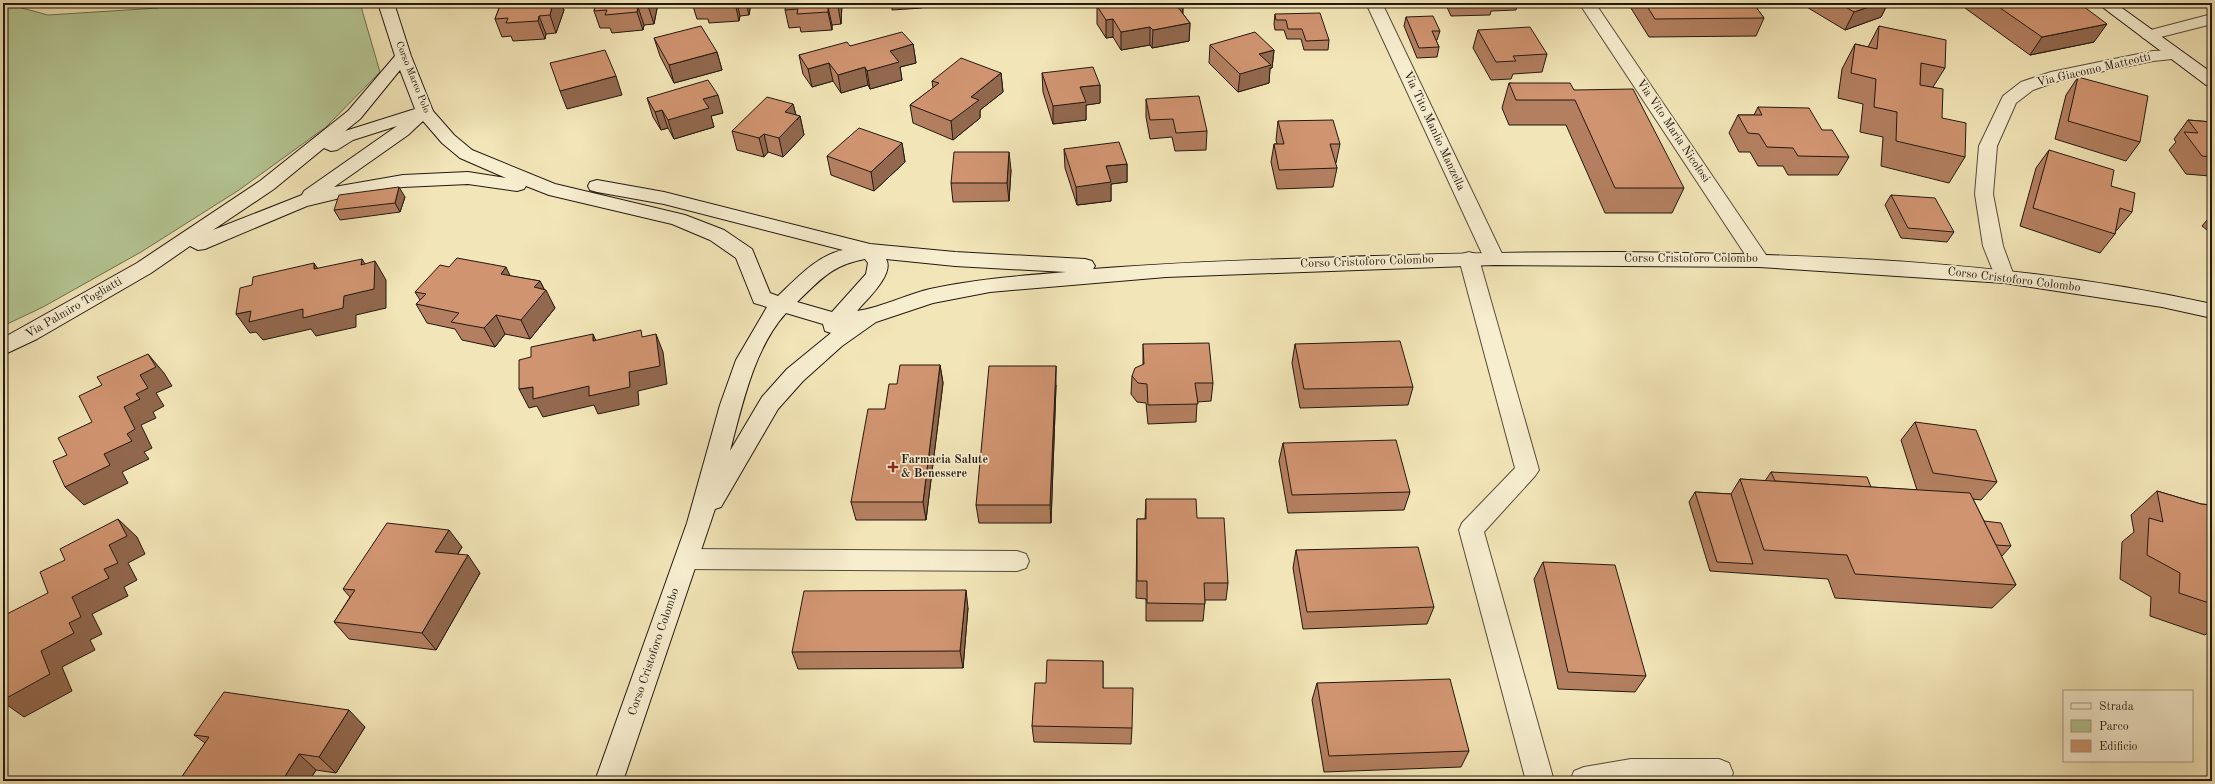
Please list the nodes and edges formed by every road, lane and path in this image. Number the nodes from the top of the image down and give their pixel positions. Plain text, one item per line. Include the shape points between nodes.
1 (386, 3) edge
2 (1374, 3) edge
3 (1587, 3) edge
4 (2105, 3) edge
5 (2212, 19) edge
6 (2149, 35) junction
7 (2176, 55) junction
8 (403, 56) junction
9 (2212, 81) edge
10 (425, 112) junction
11 (494, 167) junction
12 (267, 185) junction
13 (549, 189) junction
14 (302, 201) junction
15 (870, 251) junction
16 (1494, 258) junction
17 (1469, 259) junction
18 (1759, 260) junction
19 (144, 268) junction
20 (1166, 270) junction
21 (2004, 276) junction
22 (771, 301) junction
23 (2212, 311) edge
24 (871, 316) junction
25 (836, 321) junction
26 (3, 347) edge
27 (795, 375) junction
28 (699, 523) junction
29 (687, 559) junction
30 (1017, 561) dead end
31 (1719, 774) dead end
32 (609, 781) edge
33 (1540, 781) edge
34 (1584, 781) edge

1 - 8 street, Corso Marco Polo
2 - 16 street, Via Tito Manlio Manzella
3 - 18 street, Via Vito Maria Nicolosi
4 - 6 street
5 - 6 street, Via Giacomo Matteotti
6 - 7 street
7 - 9 street
7 - 21 street, Via Giacomo Matteotti via 2153,56 2057,76 2027,86 2009,100 1988,146 1984,194 1993,246
8 - 10 street, Corso Marco Polo
8 - 12 street via 354,115
10 - 11 street, Corso Marco Polo via 466,154
10 - 12 street via 347,136
10 - 14 street
11 - 13 street
11 - 15 street via 664,198
12 - 19 street
13 - 14 street via 468,178 361,187
13 - 22 street via 678,219 717,235 745,254
14 - 19 street
15 - 20 street via 955,259
15 - 22 street via 841,257
15 - 25 street via 878,262 876,276
16 - 17 street, Corso Cristoforo Colombo
16 - 18 street, Corso Cristoforo Colombo
17 - 20 street, Corso Cristoforo Colombo
17 - 33 street via 1527,470 1471,530
18 - 21 street, Corso Cristoforo Colombo
19 - 26 street, Via Palmiro Togliatti
20 - 24 street via 990,285 930,296
21 - 23 street, Corso Cristoforo Colombo via 2162,300
22 - 25 street
22 - 28 street via 771,316 748,360 731,404
24 - 25 street
24 - 27 street via 835,341
25 - 27 street
27 - 28 street via 770,403
28 - 29 street, Corso Cristoforo Colombo
29 - 30 street
29 - 32 street, Corso Cristoforo Colombo
31 - 34 street via 1631,772

